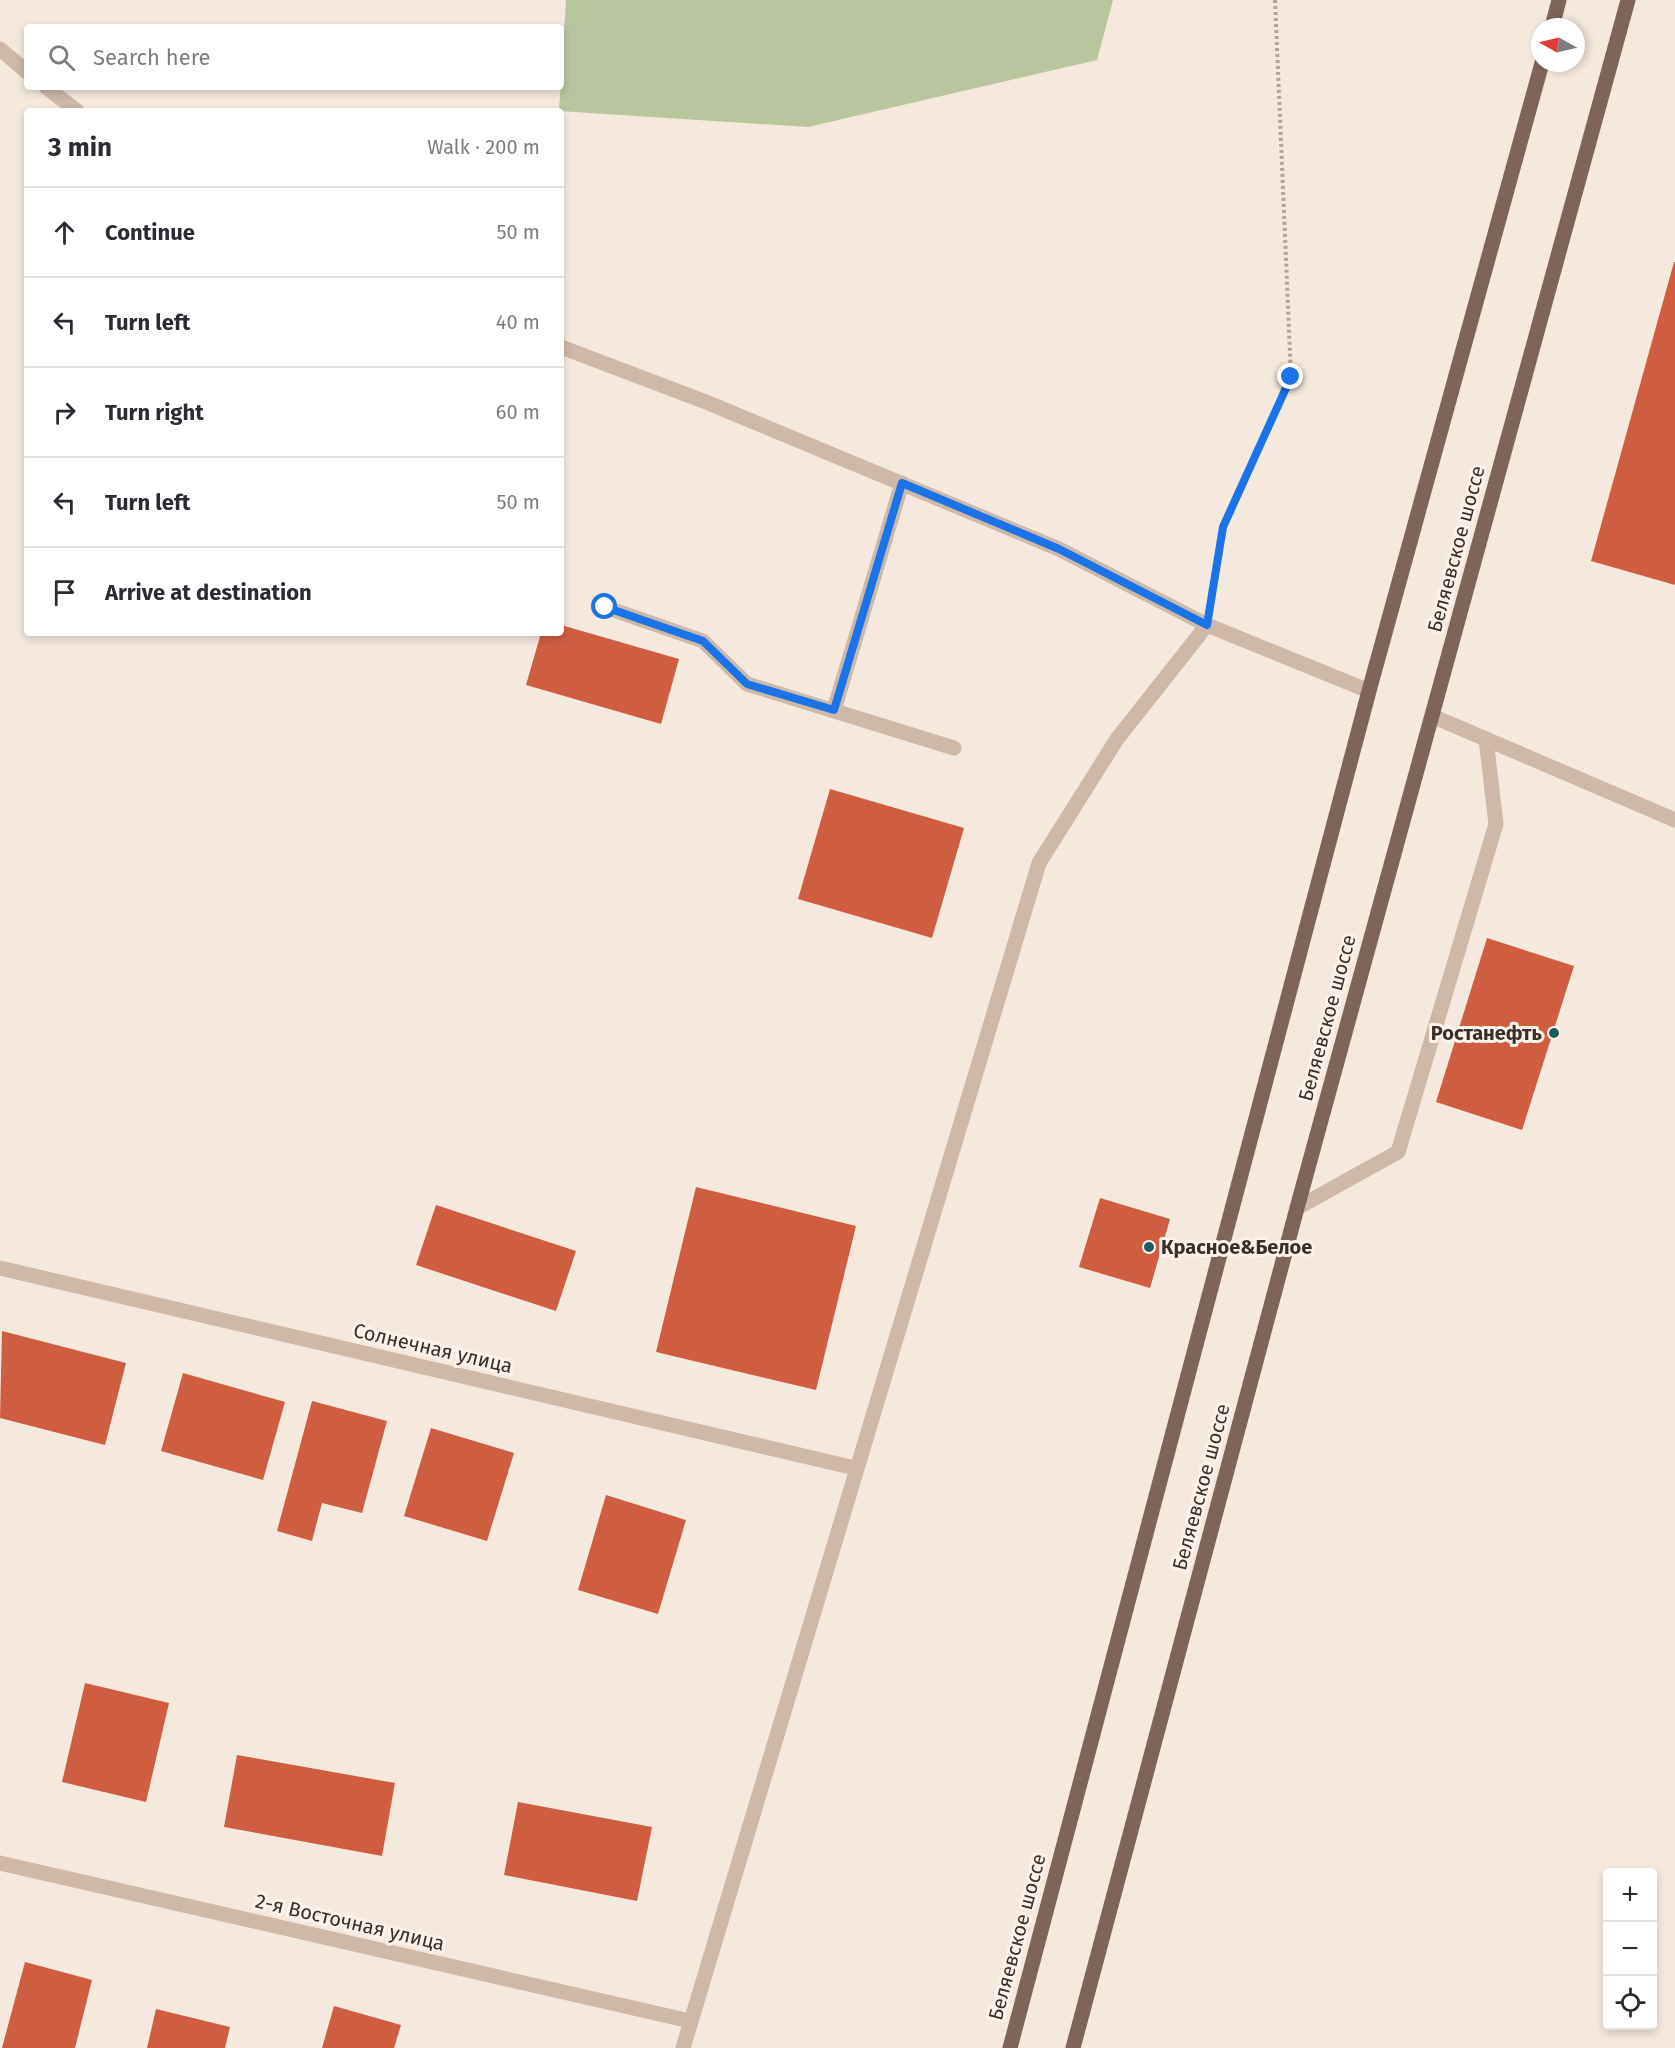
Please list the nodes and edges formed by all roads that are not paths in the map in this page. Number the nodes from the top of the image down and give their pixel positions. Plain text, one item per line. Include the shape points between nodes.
1 (1559, 0) edge
2 (1628, 0) edge
3 (1554, 18) edge
4 (0, 49) edge
5 (24, 69) edge
6 (1540, 72) edge
7 (50, 90) edge
8 (73, 108) edge
9 (564, 348) edge
10 (902, 483) junction
11 (605, 607) dead end
12 (1207, 625) junction
13 (1369, 691) junction
14 (834, 710) junction
15 (1432, 716) junction
16 (1486, 739) junction
17 (954, 748) dead end
18 (1675, 820) edge
19 (1297, 1208) junction
20 (0, 1269) edge
21 (855, 1468) junction
22 (0, 1863) edge
23 (690, 2021) junction
24 (683, 2048) edge
25 (1010, 2048) edge
26 (1073, 2048) edge

1 - 3 main road
2 - 15 main road, Беляевское шоссе
4 - 5 street
6 - 13 main road, Беляевское шоссе
7 - 8 street
9 - 10 street
10 - 12 street via 1059,549
10 - 14 street
11 - 14 street via 703,641 747,684
12 - 13 street
12 - 21 street via 1117,739 1039,862
13 - 25 main road, Беляевское шоссе
14 - 17 street
15 - 16 street
15 - 19 main road, Беляевское шоссе
16 - 18 street
16 - 19 street via 1496,824 1398,1152
19 - 26 main road, Беляевское шоссе
20 - 21 street, Солнечная улица
21 - 23 street
22 - 23 street, 2-я Восточная улица
23 - 24 street

